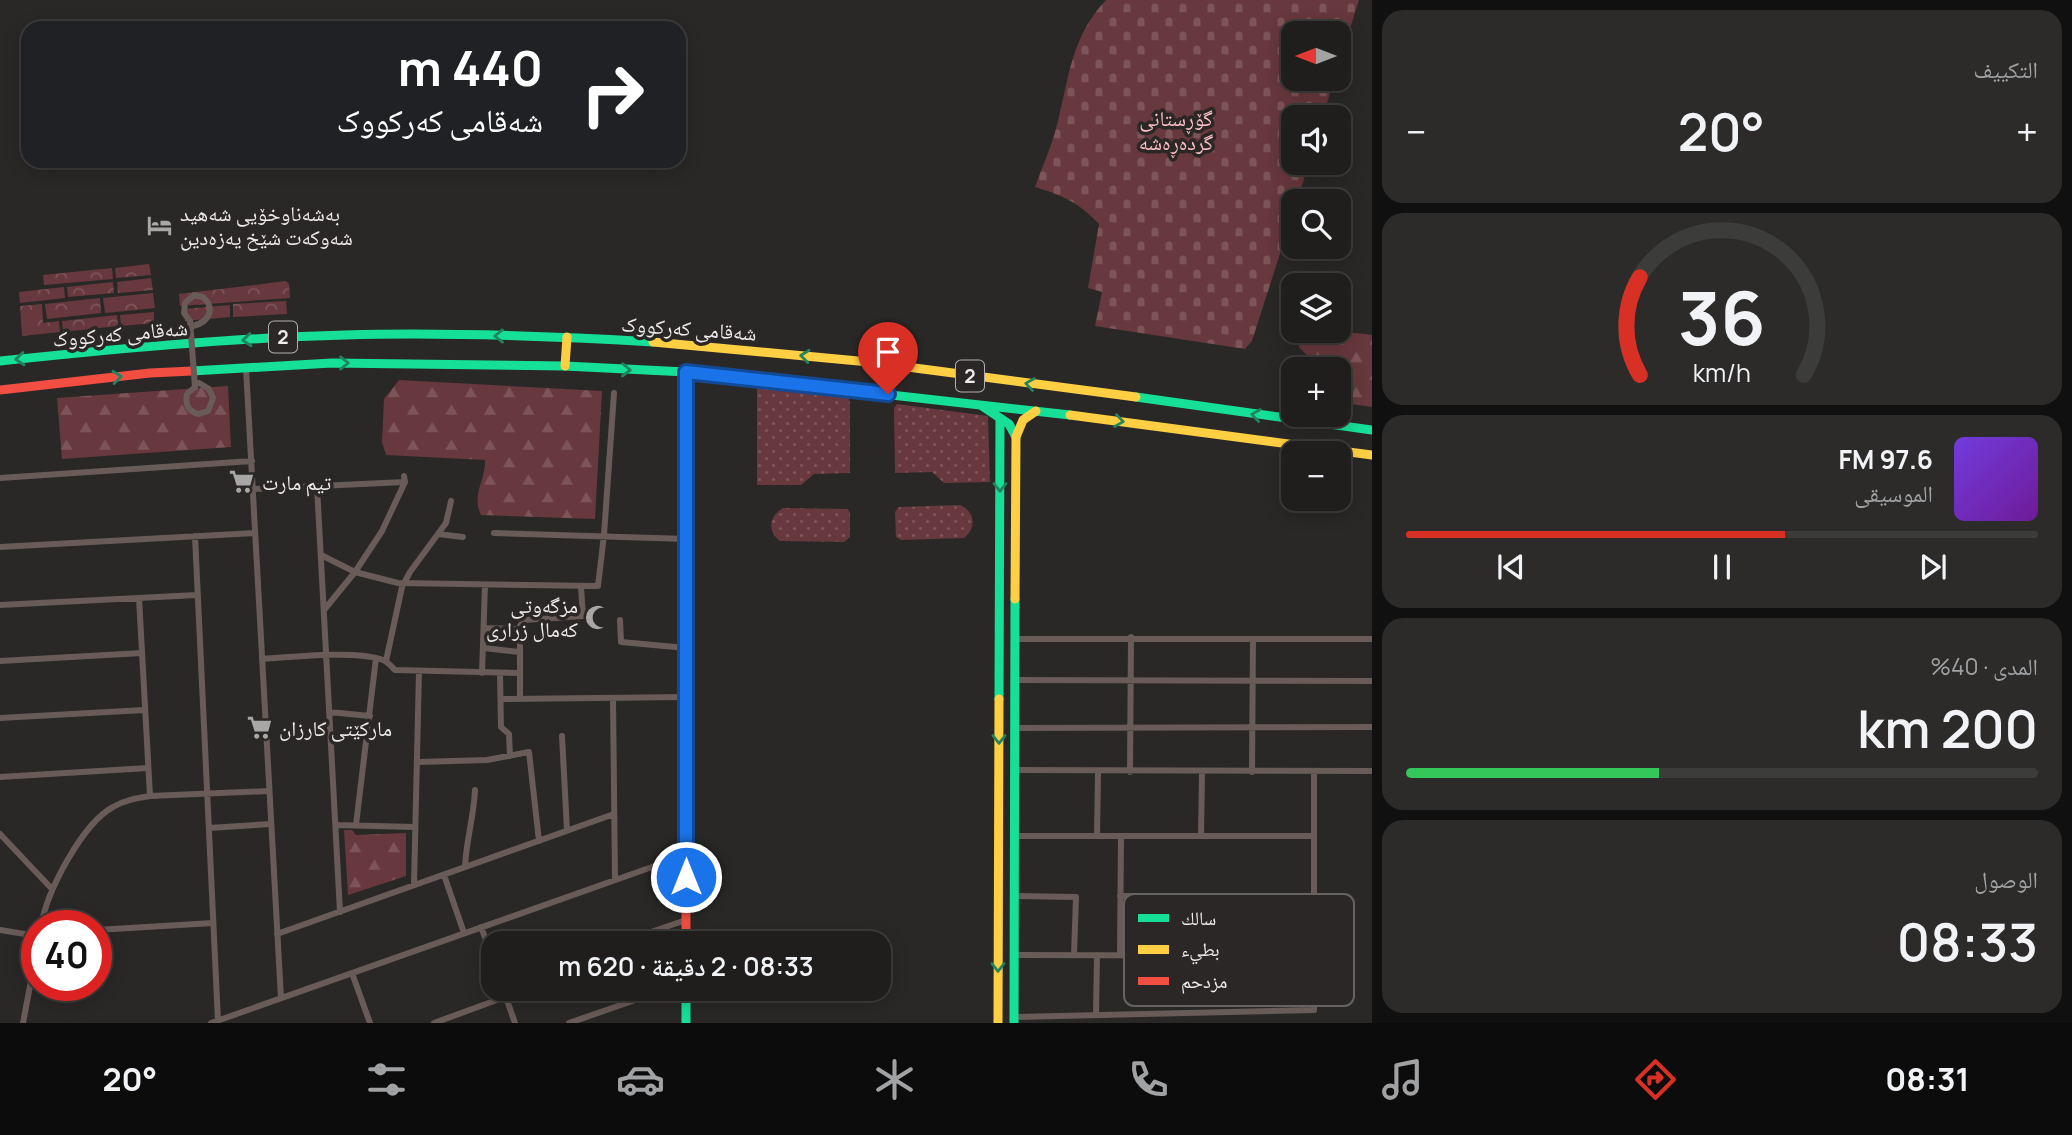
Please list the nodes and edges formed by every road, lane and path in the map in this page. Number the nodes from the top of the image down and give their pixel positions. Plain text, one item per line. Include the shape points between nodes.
1 (193, 326) dead end
2 (567, 337) junction
3 (0, 361) edge
4 (246, 366) junction
5 (565, 366) junction
6 (686, 372) junction
7 (199, 383) dead end
8 (0, 390) edge
9 (614, 393) dead end
10 (981, 405) junction
11 (1037, 411) junction
12 (1000, 419) junction
13 (1372, 430) edge
14 (1016, 436) junction
15 (1372, 455) edge
16 (252, 461) junction
17 (0, 478) edge
18 (317, 486) junction
19 (253, 489) junction
20 (451, 501) dead end
21 (255, 533) junction
22 (494, 533) dead end
23 (438, 534) junction
24 (195, 536) junction
25 (604, 536) junction
26 (463, 537) dead end
27 (686, 539) junction
28 (0, 547) edge
29 (321, 555) junction
30 (355, 572) junction
31 (403, 584) junction
32 (485, 585) junction
33 (581, 587) junction
34 (197, 595) junction
35 (139, 598) junction
36 (0, 606) edge
37 (324, 610) junction
38 (620, 620) dead end
39 (484, 628) junction
40 (519, 629) junction
41 (1131, 638) junction
42 (1015, 639) junction
43 (1253, 639) junction
44 (1372, 639) edge
45 (484, 648) junction
46 (686, 648) junction
47 (519, 652) junction
48 (142, 653) junction
49 (326, 655) junction
50 (376, 658) junction
51 (262, 659) junction
52 (0, 661) edge
53 (386, 661) junction
54 (419, 671) junction
55 (482, 673) junction
56 (500, 673) junction
57 (520, 673) junction
58 (1014, 680) junction
59 (1130, 680) junction
60 (1253, 680) junction
61 (1372, 681) edge
62 (686, 697) junction
63 (612, 698) junction
64 (501, 699) junction
65 (520, 699) junction
66 (999, 707) junction
67 (1014, 707) junction
68 (144, 710) junction
69 (329, 712) junction
70 (370, 716) junction
71 (0, 718) edge
72 (1252, 727) junction
73 (1372, 727) edge
74 (1014, 728) junction
75 (1130, 728) junction
76 (562, 736) dead end
77 (510, 756) junction
78 (418, 762) junction
79 (148, 768) junction
80 (1014, 770) junction
81 (1372, 771) edge
82 (1098, 772) junction
83 (1130, 772) junction
84 (1202, 772) junction
85 (1252, 772) junction
86 (1314, 772) junction
87 (0, 776) edge
88 (475, 790) dead end
89 (269, 791) junction
90 (206, 794) junction
91 (150, 796) junction
92 (614, 814) junction
93 (271, 824) junction
94 (336, 825) junction
95 (356, 825) junction
96 (414, 827) junction
97 (209, 828) junction
98 (567, 830) junction
99 (0, 834) edge
100 (1014, 836) junction
101 (1097, 836) junction
102 (1121, 836) junction
103 (1201, 836) junction
104 (1314, 836) junction
105 (539, 841) junction
106 (686, 855) junction
107 (465, 867) junction
108 (443, 875) junction
109 (615, 879) junction
110 (414, 885) junction
111 (52, 889) junction
112 (1314, 894) edge
113 (1014, 896) junction
114 (1120, 896) junction
115 (1124, 896) edge
116 (46, 910) edge
117 (999, 910) junction
118 (1014, 911) junction
119 (340, 912) junction
120 (686, 920) junction
121 (213, 923) junction
122 (481, 927) junction
123 (112, 929) edge
124 (0, 930) edge
125 (483, 931) edge
126 (654, 931) edge
127 (686, 931) edge
128 (21, 933) edge
129 (464, 933) junction
130 (277, 934) junction
131 (1014, 955) junction
132 (1074, 955) junction
133 (1097, 955) junction
134 (1120, 955) junction
135 (1124, 955) edge
136 (352, 973) junction
137 (281, 998) junction
138 (27, 1001) edge
139 (494, 1001) edge
140 (507, 1001) edge
141 (632, 1001) edge
142 (686, 1001) edge
143 (1314, 1006) edge
144 (1096, 1015) junction
145 (1014, 1020) edge
146 (214, 1022) edge
147 (23, 1023) edge
148 (370, 1023) edge
149 (434, 1023) edge
150 (515, 1023) edge
151 (569, 1023) edge
152 (686, 1023) edge
153 (998, 1023) edge

1 - 7 street, bridge via 210,314 209,304 194,295 185,303 184,313 190,321 195,387 187,394 186,404 199,414 208,411 213,402 212,393
2 -> 3 main road, شەقامی کەرکووک / 2 via 269,338
2 - 5 main road
13 -> 2 main road, شەقامی کەرکووک / 2 via 720,346
4 -> 5 main road, شەقامی کەرکووک / 2
8 -> 4 main road, شەقامی کەرکووک / 2
4 - 16 street
5 -> 6 main road, شەقامی کەرکووک / 2
6 - 10 main road, شەقامی کەرکووک / 2
6 - 27 main road
9 - 25 street
10 - 11 main road, شەقامی کەرکووک / 2
10 - 12 main road
11 - 14 main road via 1023,420
11 -> 15 main road, شەقامی کەرکووک / 2
12 - 14 main road
12 -> 66 main road
14 - 42 main road
16 - 17 street
16 - 19 street
18 - 19 street
18 - 29 street
18 - 30 street via 405,479 382,531
19 - 21 street
20 - 23 street
21 - 24 street
21 - 51 street
22 - 25 street
23 - 26 street
23 - 31 street
24 - 28 street
24 - 34 street
25 - 27 street
25 - 33 street via 598,586
27 - 46 main road
29 - 30 street
29 - 37 street
30 - 31 street
30 - 37 street
31 - 32 street
31 - 53 street
32 - 33 street
32 - 39 street
33 - 40 street via 583,616 524,621
34 - 35 street
34 - 90 street
35 - 36 street
35 - 48 street
37 - 49 street
38 - 46 street via 621,642
39 - 40 street
39 - 45 street
40 - 47 street
41 - 42 street
41 - 43 street
41 - 59 street
42 - 58 main road
43 - 44 street
43 - 60 street
45 - 47 street
45 - 55 street
46 - 62 main road
47 - 57 street
48 - 52 street
48 - 68 street
49 - 50 street
49 - 51 street
49 - 69 street
50 - 53 street
50 - 70 street
51 - 89 street
53 - 54 street via 395,670
54 - 55 street
54 - 78 street
55 - 56 street
56 - 57 street
56 - 64 street
57 - 65 street
58 - 59 street
58 - 67 main road
59 - 60 street
59 - 75 street
60 - 61 street
60 - 72 street
62 - 63 street
62 - 106 main road
63 - 65 street
63 - 92 street
64 - 65 street
64 - 77 street via 501,727 509,734
66 - 67 main road
66 -> 117 main road
67 - 74 main road
68 - 71 street
68 - 79 street
69 - 70 street
69 - 94 street
70 - 95 street
72 - 73 street
72 - 75 street
72 - 85 street
74 - 75 street
74 - 80 main road
75 - 83 street
76 - 98 street
77 - 78 street
77 - 105 street via 529,752
78 - 96 street
79 - 87 street
79 - 91 street
80 - 82 street
80 - 100 main road
81 - 86 street
82 - 83 street
82 - 101 street
83 - 84 street
84 - 85 street
84 - 103 street
85 - 86 street
86 - 104 street
88 - 107 street
89 - 90 street
89 - 93 street
90 - 91 street
90 - 97 street
91 - 111 street via 121,803 102,815
92 - 98 street
92 - 109 street
93 - 97 street
93 - 130 street
94 - 95 street
94 - 119 street
95 - 96 street
96 - 110 street
97 - 121 street
98 - 105 street
99 - 111 street
100 - 101 street
100 - 113 main road
101 - 102 street
102 - 103 street
102 - 114 street
103 - 104 street
104 - 112 street
105 - 107 street
106 - 109 street
106 - 120 main road
107 - 108 street
108 - 110 street
108 - 129 street
109 - 122 street
110 - 119 street
111 - 116 street
113 - 118 main road
113 - 132 street via 1076,897
114 - 115 street
114 - 134 street
117 - 118 main road
117 -> 153 main road
118 - 131 main road
119 - 130 street
120 - 126 street
120 - 127 main road
121 - 123 street
121 - 146 street
122 - 125 street
122 - 129 street
124 - 128 street
129 - 136 street
130 - 137 street
131 - 132 street
131 - 145 main road
132 - 133 street
133 - 134 street
133 - 144 street
134 - 135 street
136 - 137 street
136 - 148 street
137 - 146 street
138 - 147 street
139 - 149 street
140 - 150 street
141 - 151 street
142 - 152 main road
143 - 144 street via 1314,1010
144 - 145 street

